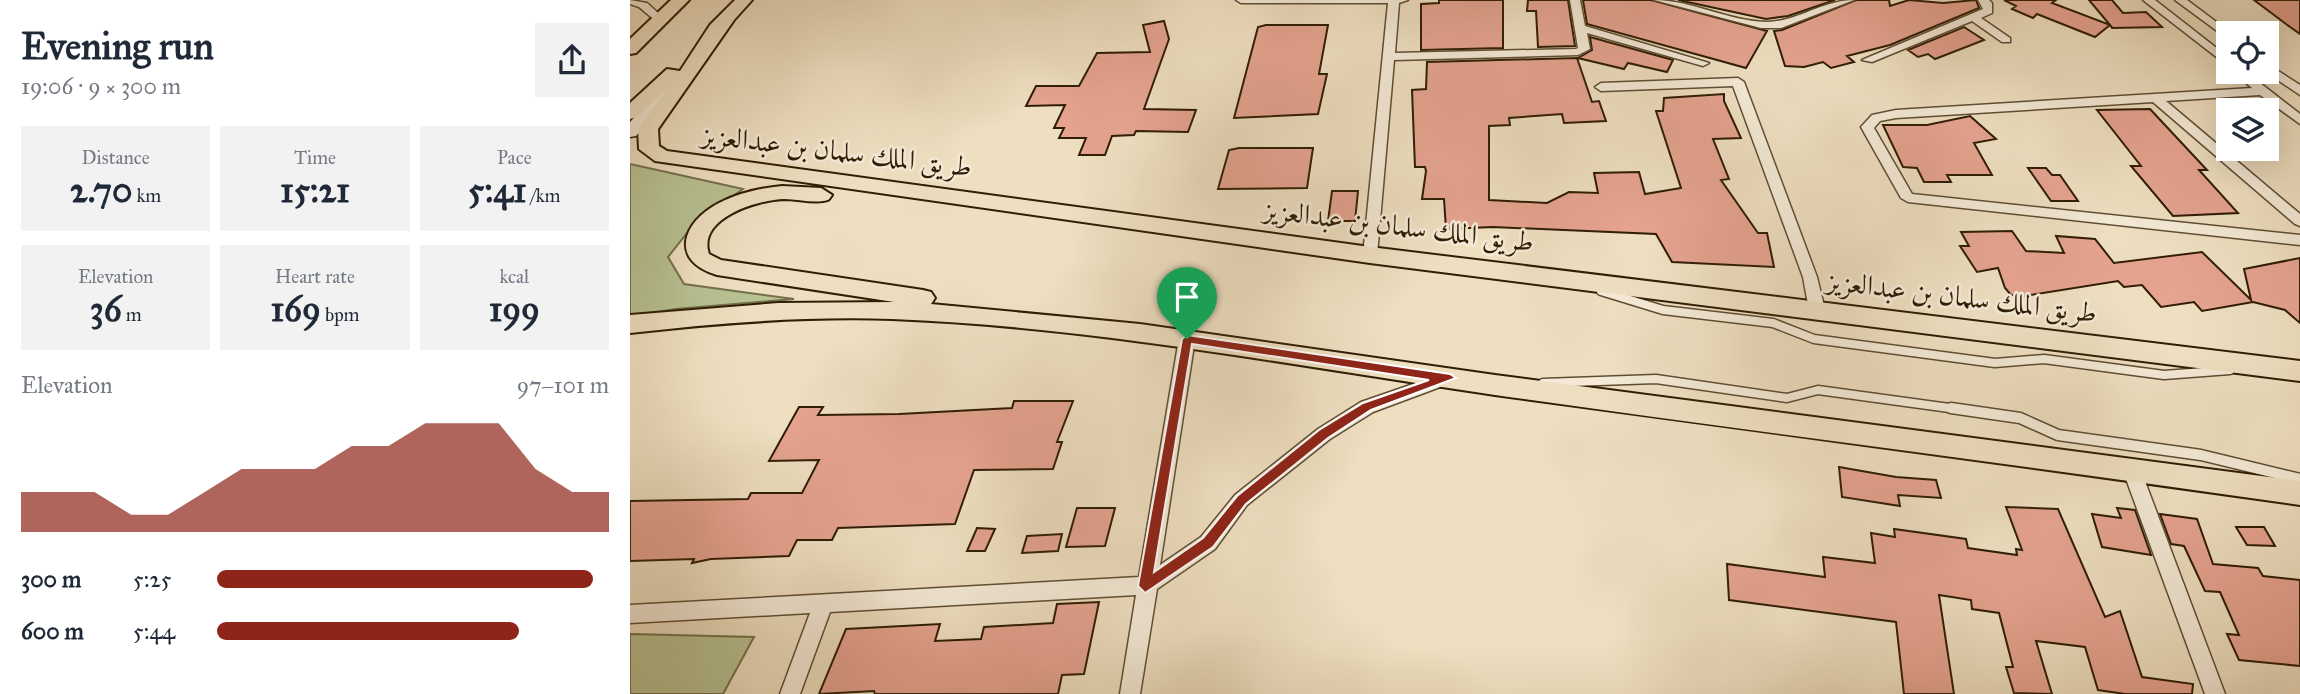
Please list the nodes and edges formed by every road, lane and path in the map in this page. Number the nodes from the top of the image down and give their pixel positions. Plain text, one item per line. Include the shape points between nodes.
1 (681, 0) edge
2 (744, 0) edge
3 (1241, 0) edge
4 (1575, 0) edge
5 (1659, 0) edge
6 (1849, 0) edge
7 (1983, 0) edge
8 (2148, 0) edge
9 (2180, 0) edge
10 (630, 1) edge
11 (1397, 1) edge
12 (1973, 17) junction
13 (727, 18) junction
14 (661, 20) junction
15 (2216, 27) edge
16 (1580, 28) junction
17 (2006, 40) dead end
18 (630, 47) edge
19 (2216, 54) edge
20 (1387, 57) junction
21 (1868, 60) dead end
22 (1703, 63) dead end
23 (691, 67) junction
24 (2279, 76) edge
25 (2254, 84) edge
26 (1601, 87) dead end
27 (2263, 91) junction
28 (2300, 91) edge
29 (2157, 98) junction
30 (630, 113) edge
31 (2300, 120) edge
32 (630, 132) edge
33 (1006, 204) junction
34 (2300, 221) edge
35 (2300, 240) edge
36 (1370, 255) junction
37 (1555, 276) junction
38 (1817, 310) junction
39 (630, 324) edge
40 (1129, 330) junction
41 (1187, 339) junction
42 (2271, 368) junction
43 (2300, 371) edge
44 (1450, 378) junction
45 (1491, 384) junction
46 (2130, 468) junction
47 (2300, 479) edge
48 (2300, 493) edge
49 (1145, 586) junction
50 (823, 604) junction
51 (630, 614) edge
52 (790, 694) edge
53 (1130, 694) edge
54 (2216, 694) edge

1 - 14 main road
2 - 13 main road
3 - 11 street
4 - 16 street
5 - 6 street via 1762,25 1782,25
7 - 12 street via 1988,11
8 - 19 street
9 - 15 street
10 - 14 street
11 - 20 street
12 - 17 street
12 - 21 street
13 - 23 main road, طريق الملك سلمان بن عبدالعزيز
13 - 30 main road
14 - 18 main road
16 - 20 street via 1584,49 1578,52
16 - 22 street
20 - 36 street
23 - 32 main road
23 - 33 main road, طريق الملك سلمان بن عبدالعزيز via 648,129 649,149 662,157
24 - 28 street
25 - 27 street
26 - 38 street via 1738,82 1810,277
27 - 29 street
27 - 31 street
29 - 34 street
29 - 35 street via 1896,114 1877,118 1867,127 1908,198
33 - 36 main road, طريق الملك سلمان بن عبدالعزيز
33 - 40 main road via 902,205 795,192 769,194 741,201 709,221 698,233 696,252 701,260 717,267
36 - 37 main road, طريق الملك سلمان بن عبدالعزيز
37 - 38 main road, طريق الملك سلمان بن عبدالعزيز
37 - 42 lane via 1663,310 1773,323 1814,339 1995,363 2044,359 2164,374
38 - 42 main road, طريق الملك سلمان بن عبدالعزيز
39 - 40 main road via 719,314 867,310
40 - 41 main road
41 - 44 main road
41 - 49 street
42 - 43 main road, طريق الملك سلمان بن عبدالعزيز
44 - 45 main road
44 - 49 street via 1367,407 1324,434 1241,500 1208,542
45 - 46 main road
45 - 47 lane via 1656,379 1787,398 1818,390 2020,418 2058,435 2201,455
46 - 48 main road
46 - 54 street
49 - 50 street
49 - 53 street
50 - 51 street
50 - 52 street

